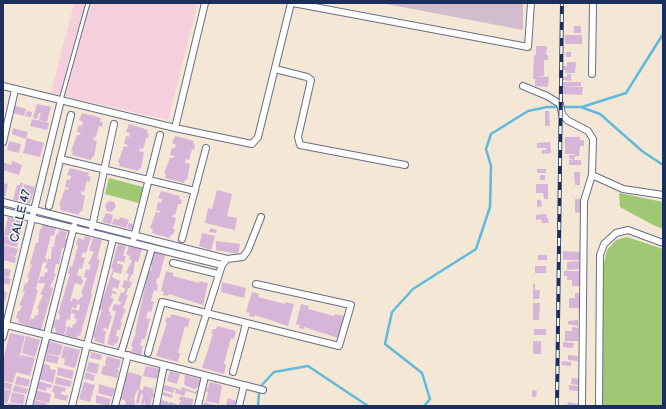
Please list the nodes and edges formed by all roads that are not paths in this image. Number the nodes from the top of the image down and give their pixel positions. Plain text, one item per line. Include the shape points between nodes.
1 (88, 3) edge
2 (205, 3) edge
3 (292, 3) edge
4 (531, 3) edge
5 (593, 3) edge
6 (275, 69) junction
7 (592, 74) dead end
8 (3, 86) edge
9 (523, 86) dead end
10 (15, 90) junction
11 (61, 100) junction
12 (71, 115) dead end
13 (114, 124) dead end
14 (175, 128) junction
15 (160, 135) dead end
16 (3, 142) edge
17 (206, 148) dead end
18 (60, 160) junction
19 (405, 165) dead end
20 (104, 170) junction
21 (592, 175) junction
22 (148, 180) junction
23 (195, 191) junction
24 (663, 195) edge
25 (3, 202) edge
26 (49, 206) dead end
27 (34, 209) junction
28 (3, 211) edge
29 (261, 217) dead end
30 (32, 218) junction
31 (77, 221) junction
32 (92, 225) junction
33 (73, 229) junction
34 (90, 232) junction
35 (135, 235) junction
36 (113, 239) junction
37 (182, 239) dead end
38 (132, 243) junction
39 (663, 243) edge
40 (152, 248) junction
41 (227, 259) junction
42 (173, 263) dead end
43 (222, 265) junction
44 (218, 274) junction
45 (256, 284) dead end
46 (206, 314) junction
47 (5, 324) edge
48 (246, 324) junction
49 (46, 336) junction
50 (3, 337) edge
51 (87, 346) junction
52 (121, 353) junction
53 (148, 353) dead end
54 (128, 355) junction
55 (192, 359) dead end
56 (164, 365) junction
57 (234, 372) dead end
58 (205, 376) junction
59 (244, 384) junction
60 (264, 390) dead end
61 (28, 406) edge
62 (72, 406) edge
63 (115, 406) edge
64 (156, 406) edge
65 (198, 406) edge
66 (239, 406) edge
67 (582, 406) edge
68 (599, 406) edge

1 - 11 lane
2 - 14 street
3 - 4 street via 528,46
3 - 6 street
5 - 7 street
6 - 14 street via 255,143 249,144
6 - 19 street via 311,80 298,137 300,145
8 - 10 street
9 - 21 street via 553,99 560,104 562,114 567,120 588,131 592,139
10 - 11 street
10 - 16 street
11 - 14 street
11 - 27 street, CALLE 47
12 - 18 street
13 - 20 street
15 - 22 street
17 - 23 street
18 - 20 street
18 - 26 street
20 - 22 street
20 - 32 street
21 - 24 street via 623,189
21 - 67 street via 584,201
22 - 23 street
22 - 35 street
23 - 37 street
25 - 27 street
27 - 30 street, CALLE 47
27 - 31 street
28 - 30 street
29 - 41 street via 243,257
30 - 33 street
30 - 47 street, CALLE 47
31 - 32 street
31 - 33 street
32 - 34 street
32 - 35 street
33 - 34 street
33 - 49 street
34 - 36 street
35 - 38 street
35 - 41 street
36 - 38 street
36 - 51 street
38 - 40 street
39 - 68 street via 628,230 616,233 604,244 600,255
40 - 43 street
40 - 52 street
41 - 43 street
42 - 44 street
43 - 44 street
44 - 46 street
45 - 48 street via 351,305 339,346
46 - 48 street
46 - 53 street via 162,302
46 - 55 street
47 - 49 street
47 - 50 street, CALLE 47
48 - 57 street
49 - 51 street
49 - 61 street
51 - 52 street
51 - 62 street
52 - 54 street
54 - 56 street
54 - 63 street
56 - 58 street
56 - 64 street
58 - 59 street
58 - 65 street
59 - 60 street
59 - 66 street

